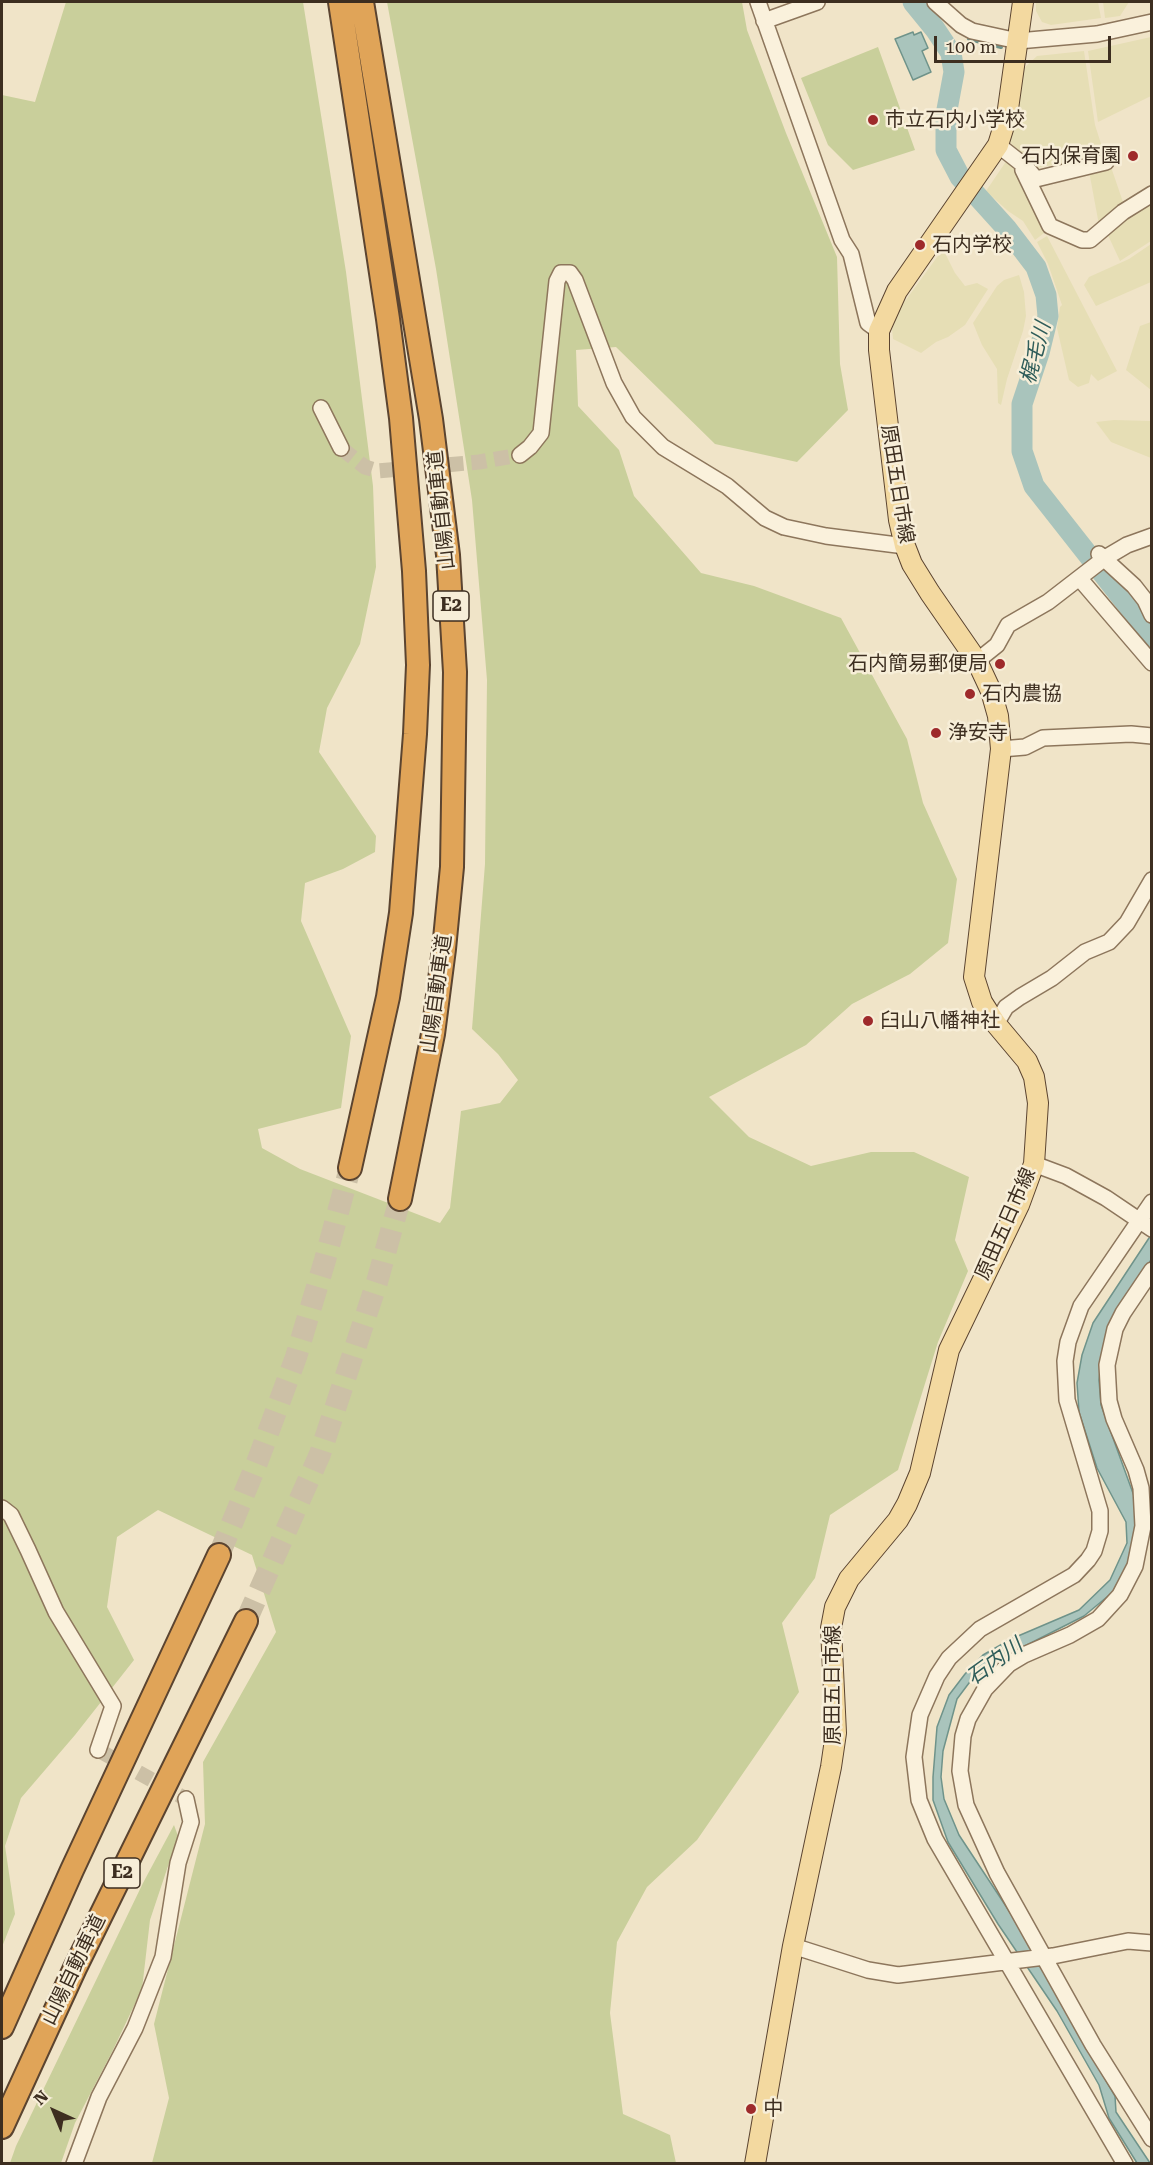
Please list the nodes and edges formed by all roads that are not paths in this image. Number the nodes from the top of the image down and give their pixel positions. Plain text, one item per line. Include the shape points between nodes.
1 (758, 2) edge
2 (817, 2) edge
3 (935, 2) edge
4 (1023, 2) edge
5 (352, 9) edge
6 (764, 21) junction
7 (1152, 22) edge
8 (1018, 41) junction
9 (998, 145) junction
10 (1106, 162) dead end
11 (1026, 167) junction
12 (1152, 194) edge
13 (879, 331) junction
14 (321, 408) dead end
15 (341, 448) tunnel mouth
16 (520, 455) tunnel mouth
17 (1152, 536) edge
18 (905, 546) junction
19 (1102, 558) junction
20 (1082, 578) junction
21 (1152, 615) edge
22 (977, 661) junction
23 (1152, 663) edge
24 (1152, 736) edge
25 (1001, 749) junction
26 (1152, 880) edge
27 (996, 1024) junction
28 (1034, 1164) junction
29 (350, 1167) tunnel mouth
30 (400, 1199) tunnel mouth
31 (1152, 1202) edge
32 (1144, 1224) edge
33 (1152, 1270) edge
34 (2, 1508) edge
35 (219, 1555) tunnel mouth
36 (246, 1621) tunnel mouth
37 (98, 1750) dead end
38 (186, 1799) dead end
39 (1152, 1943) edge
40 (793, 1946) junction
41 (1042, 1958) junction
42 (1007, 1962) junction
43 (2, 2027) edge
44 (2, 2127) edge
45 (1152, 2139) edge
46 (74, 2163) edge
47 (755, 2163) edge
48 (1125, 2163) edge

1 - 6 street
2 - 6 street
3 - 8 street via 972,31
4 - 8 main road, 原田五日市線
5 - 29 highway, 山陽自動車道 / E2 via 401,418 418,665 401,912 386,1007
5 - 30 highway, 山陽自動車道 / E2 via 432,419 448,555 455,672 452,867 444,949 433,1034
6 - 13 street via 850,254 868,323
7 - 8 street via 1097,34
8 - 9 main road, 原田五日市線 via 1007,117
9 - 11 street
9 - 13 main road, 原田五日市線 via 897,291
10 - 11 street via 1036,179
11 - 12 street via 1023,170 1050,226 1082,240 1090,240
13 - 18 main road, 原田五日市線 via 882,381
14 - 15 street
16 - 18 street via 541,433 557,281 561,273 570,273 614,383 633,417 663,447 784,527
17 - 19 street
18 - 22 main road, 原田五日市線 via 930,594
19 - 20 street
19 - 21 street via 1141,594
20 - 22 street via 1008,625 997,645
20 - 23 street
22 - 25 main road, 原田五日市線 via 998,716
24 - 25 street via 1043,738 1025,747
25 - 27 main road, 原田五日市線 via 974,977 982,1002
26 - 27 street via 1127,923 1109,942 1085,952 1006,1007
27 - 28 main road, 原田五日市線 via 1027,1061 1034,1077 1038,1103
28 - 32 street via 1107,1198
28 - 40 main road, 原田五日市線 via 1019,1205 949,1350 920,1473 908,1504 849,1579 835,1607 831,1628 836,1733
31 - 32 street
32 - 42 street via 1081,1306 1065,1361 1067,1400 1100,1510 1100,1531 1094,1551 1074,1575 998,1617 964,1642 932,1685 915,1736 915,1779 926,1820
33 - 41 street via 1115,1329 1107,1365 1109,1401 1141,1488 1143,1526 1135,1566 1120,1595 1098,1619 1024,1655 996,1676 972,1712 960,1753 962,1788 969,1813
34 - 37 street via 10,1515 56,1612 113,1706
35 - 43 highway, 山陽自動車道 / E2
36 - 44 highway, 山陽自動車道 / E2 via 75,1968
38 - 46 street via 191,1822 178,1863 163,1957 135,2028 99,2097
39 - 41 street via 1128,1941
40 - 42 street via 868,1970 898,1975
40 - 47 main road, 原田五日市線
41 - 42 street
41 - 45 street
42 - 48 street

